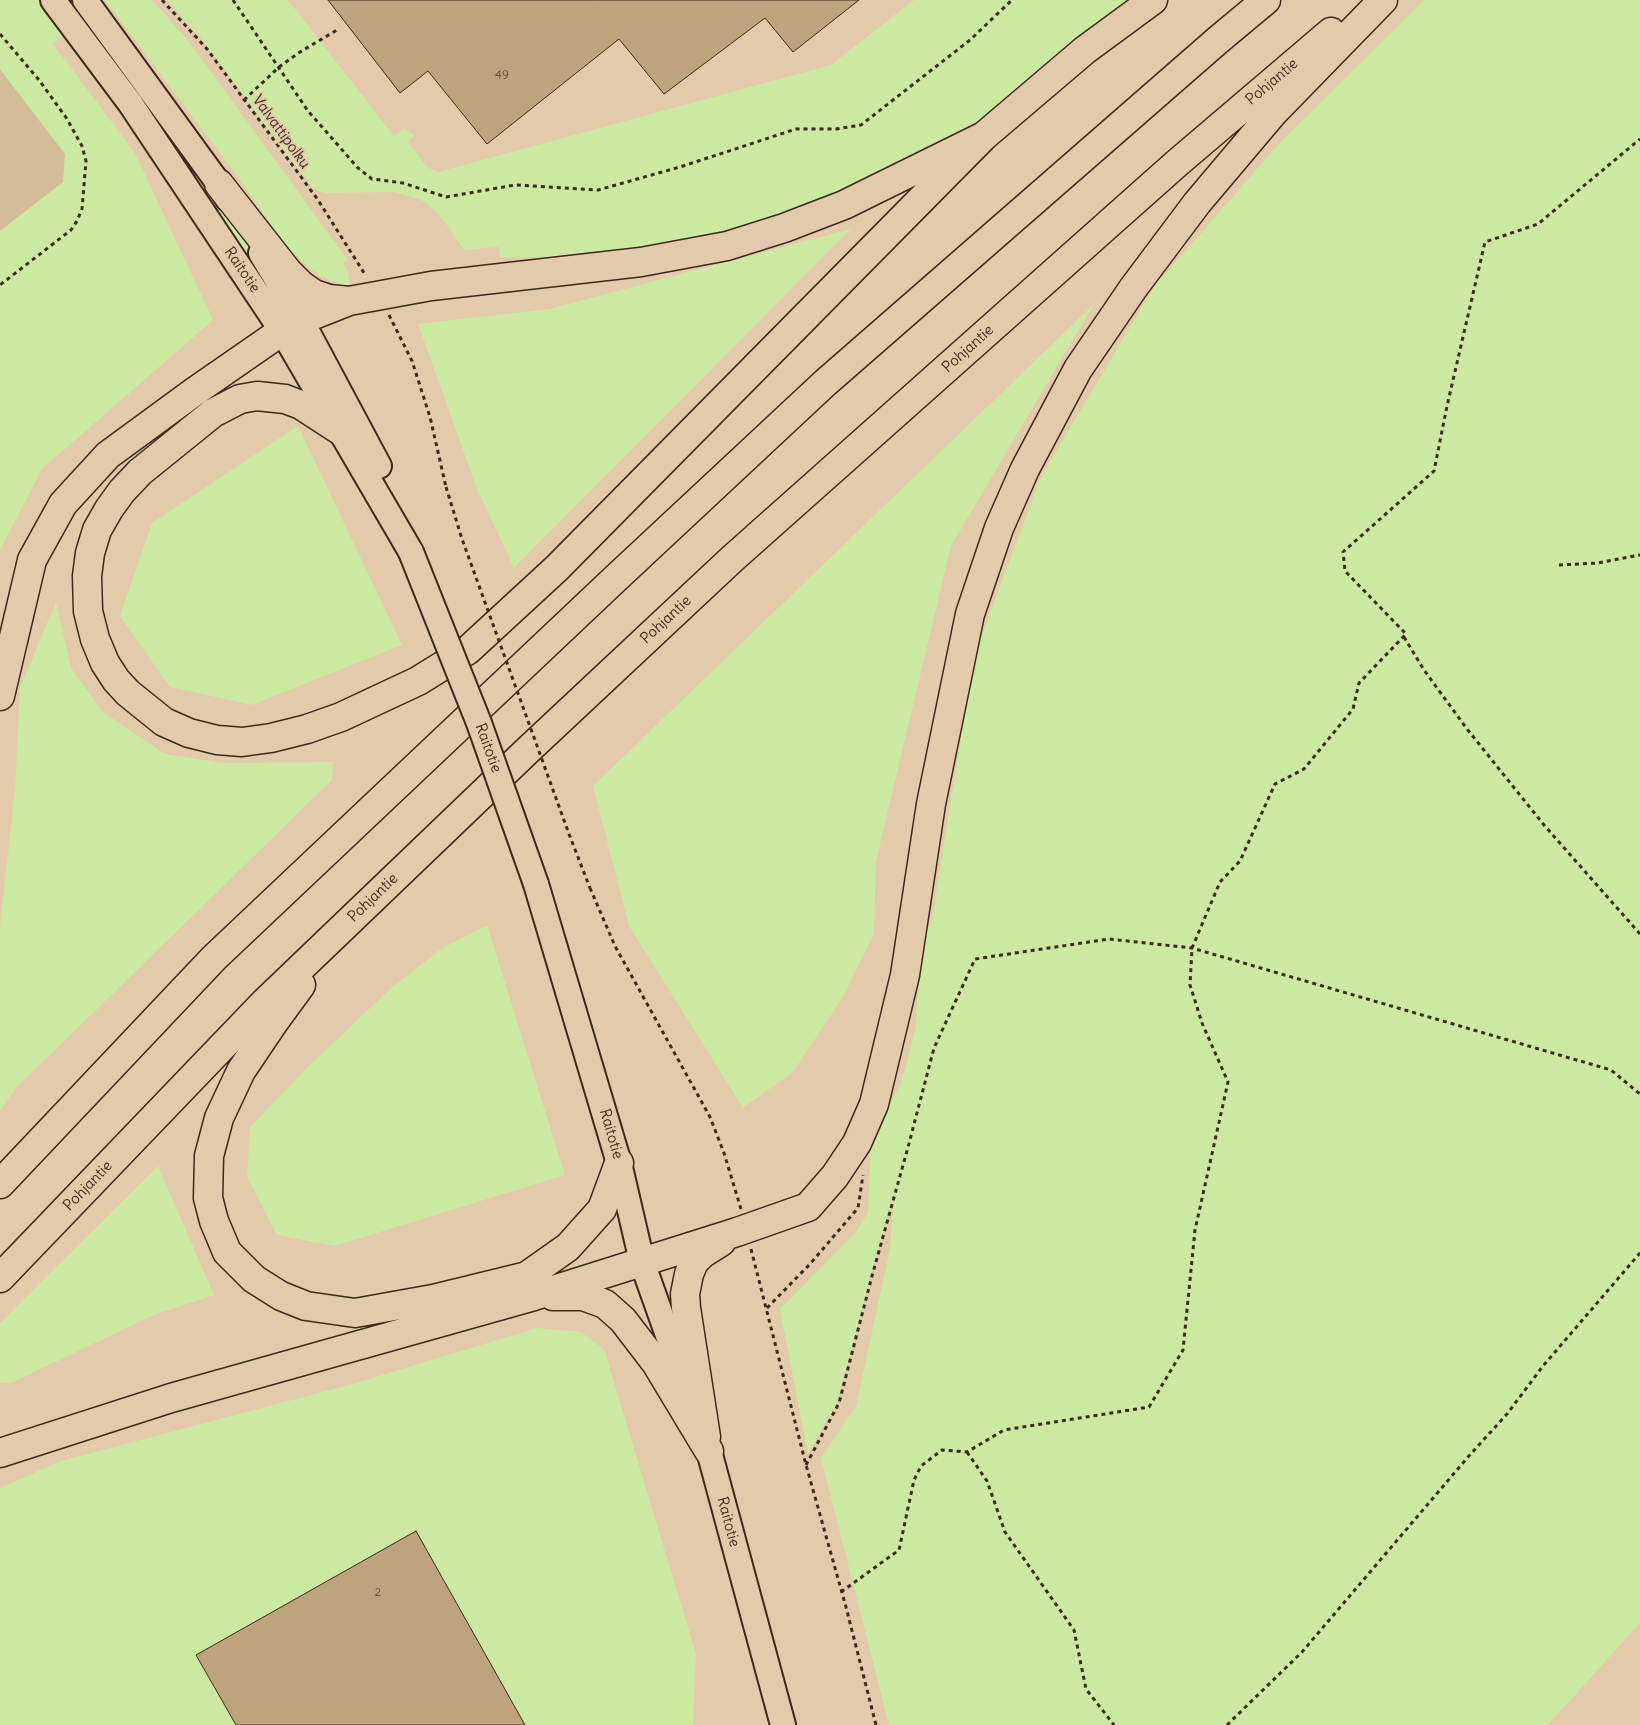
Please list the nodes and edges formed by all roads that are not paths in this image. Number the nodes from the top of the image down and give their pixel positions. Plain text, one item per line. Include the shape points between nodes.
1 (53, 0) edge
2 (85, 0) edge
3 (1153, 0) edge
4 (1266, 0) edge
5 (1369, 0) edge
6 (1383, 0) edge
7 (984, 136) junction
8 (219, 184) junction
9 (349, 301) junction
10 (292, 326) junction
11 (342, 431) junction
12 (411, 552) junction
13 (0, 696) edge
14 (350, 920) junction
15 (619, 1163) junction
16 (0, 1184) edge
17 (742, 1227) junction
18 (642, 1262) junction
19 (0, 1278) edge
20 (534, 1296) junction
21 (708, 1451) junction
22 (0, 1453) edge
23 (783, 1725) edge

1 - 10 main road, Raitotie
2 - 8 main road, Raitotie
3 - 7 highway via 1085,50
4 - 16 highway via 825,383 214,958
5 - 14 highway, Pohjantie via 1176,164 732,558
6 - 17 highway via 1273,113 1197,203 1078,369 1025,469 999,528 970,614 931,804 905,975 874,1104 857,1143 835,1176 808,1206
7 - 9 highway via 844,205 727,246 641,262 431,286
7 - 11 highway via 557,568 468,650 418,681 341,717 271,738 242,742 217,740 164,722 116,680 92,630 87,576 90,552 109,508 148,466 213,413 240,400 257,396 285,399 301,405
8 - 9 highway via 301,285 329,300
8 - 10 main road, Raitotie
9 - 10 highway
10 - 11 main road, Raitotie
10 - 12 main road, Raitotie via 379,465
10 - 13 highway via 108,454 63,504 32,560
11 - 12 main road, Raitotie
12 - 15 main road, Raitotie, bridge via 480,723 536,884
14 - 15 highway via 241,1071 219,1118 209,1156 208,1198 227,1252 254,1279 281,1296 306,1306 355,1313 433,1299 527,1276 568,1247 602,1210
14 - 19 highway, Pohjantie via 258,1009
15 - 18 main road, Raitotie
17 - 18 highway
17 - 21 highway via 702,1254 689,1274 686,1308
18 - 20 highway
18 - 21 main road, Raitotie
20 - 21 highway via 583,1296 605,1304 623,1320 656,1364
20 - 22 highway via 171,1398
21 - 23 main road, Raitotie

